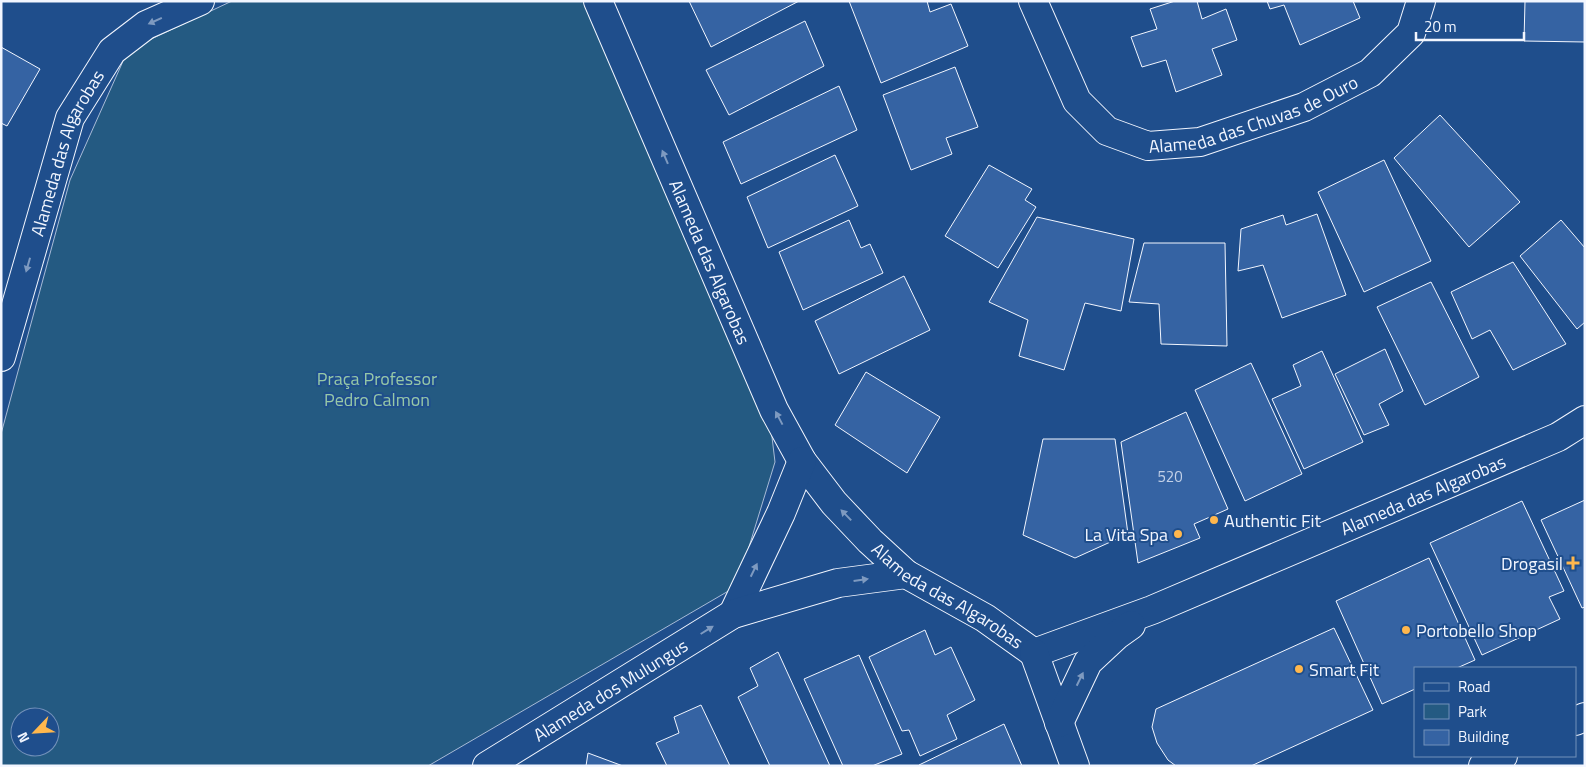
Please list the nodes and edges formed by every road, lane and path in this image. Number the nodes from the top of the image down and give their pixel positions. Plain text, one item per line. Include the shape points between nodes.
1 (200, 1) edge
2 (598, 1) edge
3 (1033, 1) edge
4 (1421, 1) edge
5 (1, 357) edge
6 (1585, 420) edge
7 (802, 462) junction
8 (906, 574) junction
9 (1152, 610) junction
10 (733, 614) junction
11 (1034, 653) junction
12 (1059, 723) junction
13 (1501, 757) edge
14 (487, 766) edge
15 (1075, 766) edge
16 (1483, 766) edge

1 -> 5 street, Alameda das Algarobas via 146,25 112,51 70,118
7 -> 2 street, Alameda das Algarobas via 774,410
3 - 4 street, Alameda das Chuvas de Ouro via 1077,101 1107,131 1148,146 1200,142 1304,107 1370,73 1411,32
6 - 9 street, Alameda das Algarobas via 1558,437
8 -> 7 street, Alameda das Algarobas via 834,503
10 -> 7 street
10 -> 8 street, Alameda dos Mulungus via 838,583
8 - 11 street, Alameda das Algarobas via 985,618
9 - 11 street, Alameda das Algarobas
12 -> 9 street via 1088,662 1117,635
14 -> 10 street, Alameda dos Mulungus
11 - 12 street
12 - 15 street
13 - 16 street

